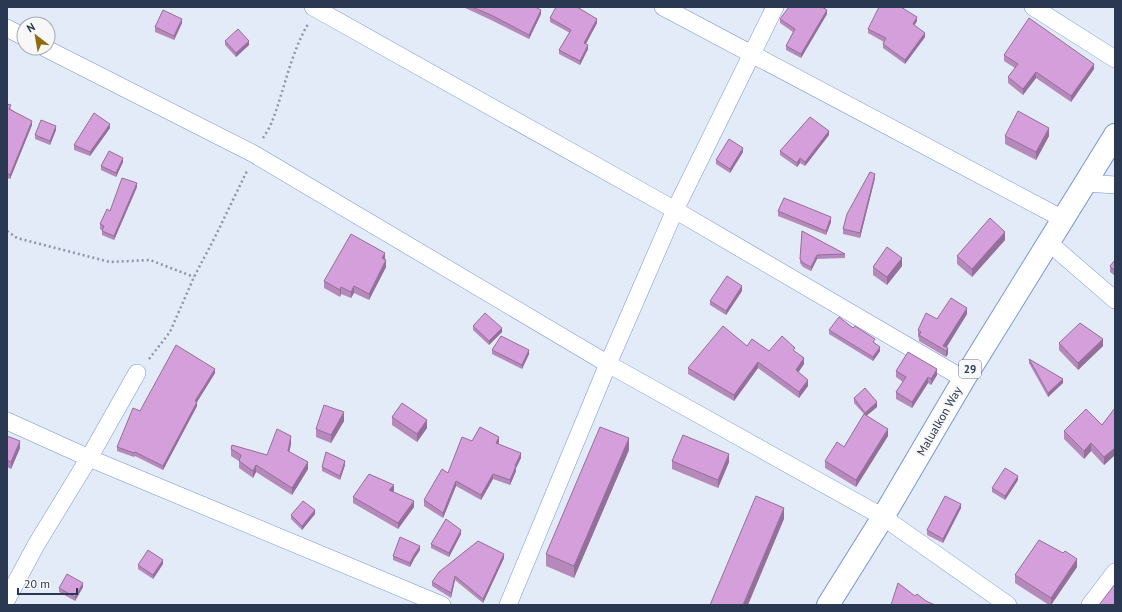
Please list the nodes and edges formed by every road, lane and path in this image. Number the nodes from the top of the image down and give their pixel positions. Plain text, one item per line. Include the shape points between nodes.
1 (663, 7) edge
2 (775, 7) edge
3 (1033, 7) edge
4 (314, 8) edge
5 (7, 28) edge
6 (16, 33) edge
7 (56, 54) edge
8 (752, 54) junction
9 (1115, 59) edge
10 (1115, 135) edge
11 (254, 154) junction
12 (1086, 183) junction
13 (1115, 185) edge
14 (675, 210) junction
15 (1063, 219) junction
16 (7, 231) edge
17 (1048, 242) junction
18 (194, 277) junction
19 (1115, 300) edge
20 (608, 364) junction
21 (137, 374) joint
22 (964, 379) junction
23 (7, 421) edge
24 (90, 458) junction
25 (883, 517) junction
26 (1115, 572) edge
27 (7, 599) edge
28 (442, 605) edge
29 (508, 605) edge
30 (828, 605) edge
31 (1008, 605) edge
32 (1090, 605) edge

1 - 8 street
2 - 8 street
3 - 9 street
4 - 11 path via 302,34 273,120
4 - 14 street
5 - 6 street
7 - 11 street
8 - 14 street
8 - 15 street
10 - 12 main road, Malualkon Way / 29
11 - 18 path
11 - 20 street
12 - 13 street
12 - 15 main road, Malualkon Way / 29
14 - 20 street
14 - 22 street
15 - 17 main road, Malualkon Way / 29
16 - 18 path via 17,238 110,262 150,260
17 - 19 street
17 - 22 main road, Malualkon Way / 29
18 - 21 path via 170,332
20 - 25 street
20 - 29 street
21 - 24 street
22 - 25 main road, Malualkon Way / 29
23 - 24 street
24 - 27 street via 36,545
24 - 28 street
25 - 30 main road, Malualkon Way / 29
25 - 31 street
26 - 32 street

